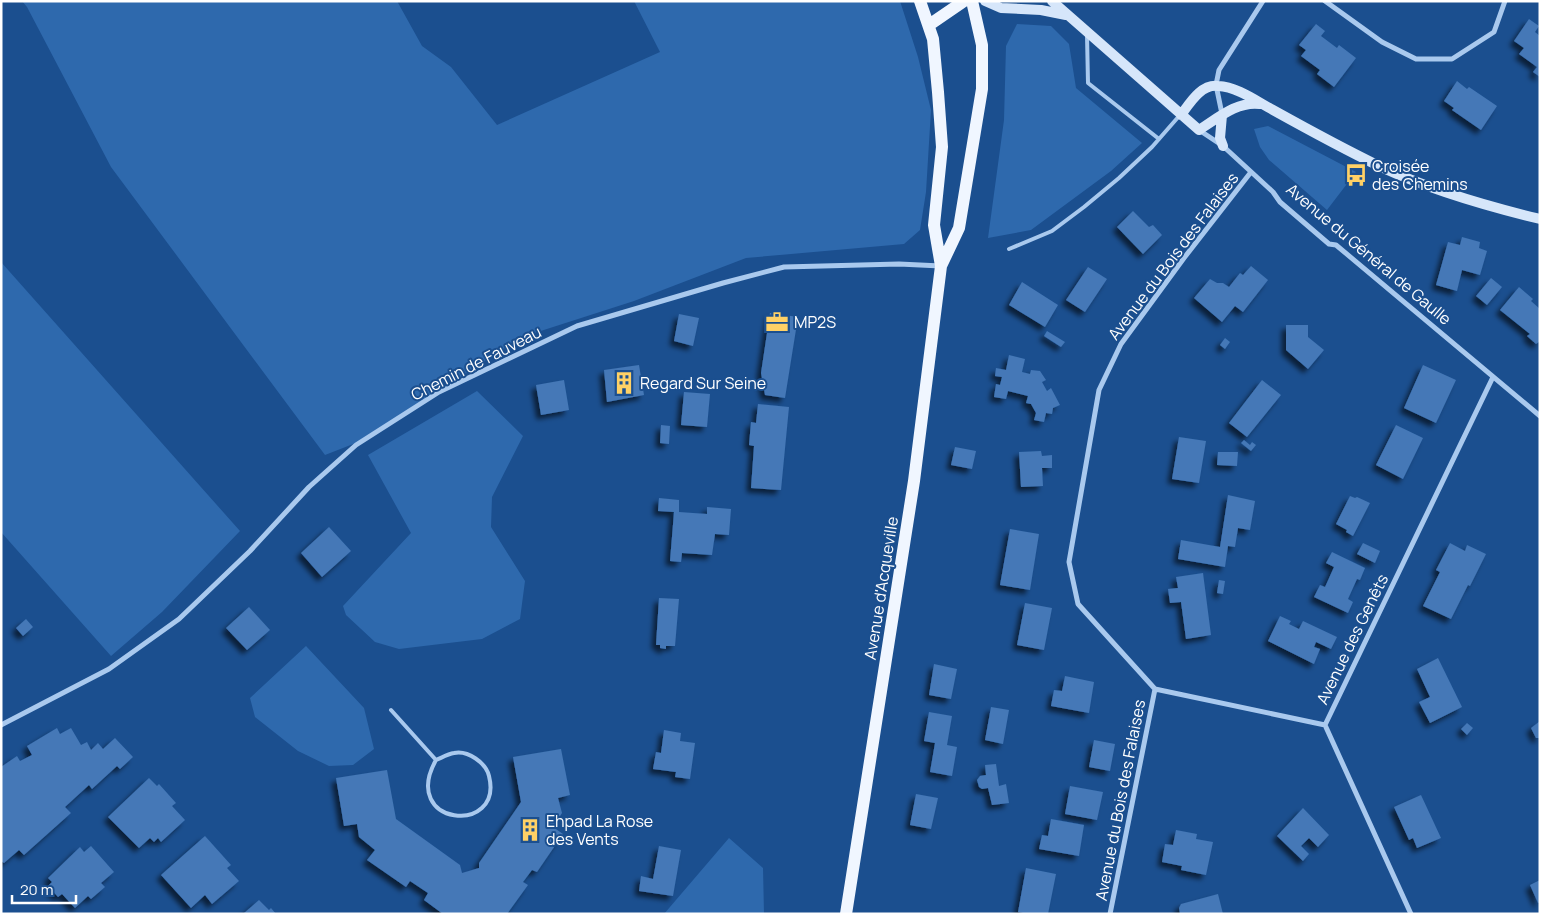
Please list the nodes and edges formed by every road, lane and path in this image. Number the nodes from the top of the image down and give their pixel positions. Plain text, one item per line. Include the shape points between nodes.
1 (920, 1) edge
2 (964, 1) edge
3 (972, 1) edge
4 (984, 1) edge
5 (1052, 1) edge
6 (1263, 1) edge
7 (1326, 1) edge
8 (1505, 1) edge
9 (1067, 16) junction
10 (929, 25) junction
11 (1087, 32) junction
12 (1216, 85) junction
13 (1261, 104) junction
14 (1181, 115) junction
15 (1222, 115) junction
16 (1198, 130) junction
17 (1159, 139) junction
18 (1223, 146) junction
19 (1251, 172) junction
20 (1540, 219) edge
21 (1009, 249) dead end
22 (942, 266) junction
23 (1493, 377) junction
24 (1540, 416) edge
25 (1155, 689) junction
26 (391, 710) dead end
27 (1325, 725) junction
28 (1, 726) edge
29 (436, 760) junction
30 (846, 914) edge
31 (1110, 914) edge
32 (1411, 914) edge

1 - 10 main road
2 - 10 main road
3 - 22 main road via 982,45 982,89 959,228
4 - 9 street, Avenue du Général de Gaulle via 1001,8 1041,10
5 - 9 street, Avenue du Général de Gaulle
6 - 12 street via 1219,70
7 - 8 street via 1382,42 1416,59 1452,59 1494,32
9 - 11 street, Avenue du Général de Gaulle
10 - 22 main road via 942,147 934,225
11 - 14 street, Avenue du Général de Gaulle
11 - 17 lane via 1088,83
12 - 13 street
12 - 14 street via 1198,94
12 - 15 street
13 - 15 street via 1244,105
13 - 20 street via 1383,168 1498,209
14 - 16 street, Avenue du Général de Gaulle
14 - 17 lane
15 - 16 street
15 - 18 street via 1220,138
16 - 18 street, Avenue du Général de Gaulle
17 - 21 lane via 1120,178 1052,231
18 - 19 street, Avenue du Général de Gaulle
19 - 23 street, Avenue du Général de Gaulle via 1329,244 1336,245
19 - 25 street, Avenue du Bois des Falaises via 1120,344 1099,390 1069,562 1078,604
22 - 28 street, Chemin de Fauveau via 784,267 577,326 439,392 356,445 309,487 250,551 179,619 109,669
22 - 30 main road, Avenue d'Acqueville via 914,480
23 - 24 street, Avenue du Général de Gaulle
23 - 27 street, Avenue des Genêts
25 - 27 street
25 - 31 street, Avenue du Bois des Falaises
26 - 29 lane
27 - 32 street, Avenue des Genêts
29 - 29 lane via 430,772 428,794 439,811 454,817 470,816 487,803 492,787 487,770 475,756 454,752

